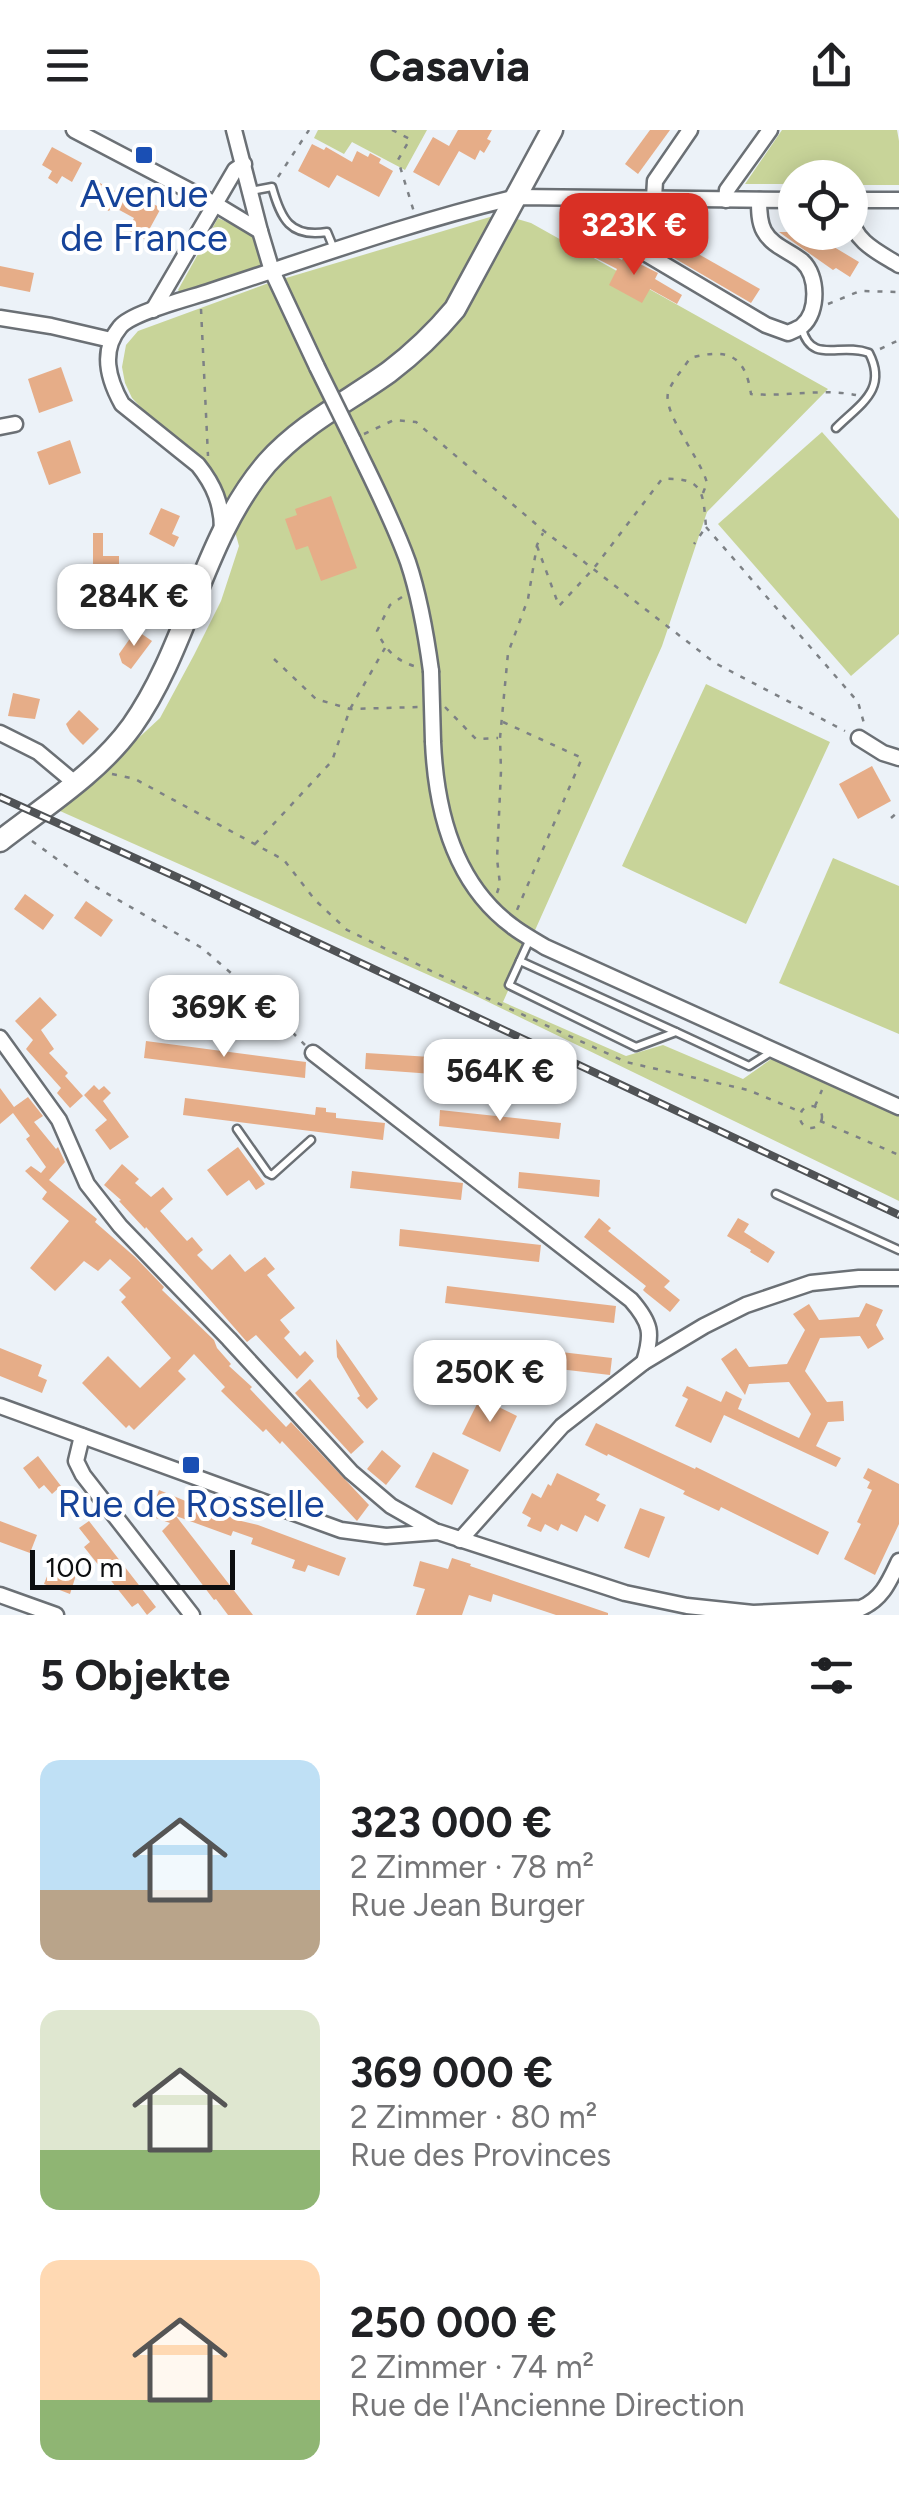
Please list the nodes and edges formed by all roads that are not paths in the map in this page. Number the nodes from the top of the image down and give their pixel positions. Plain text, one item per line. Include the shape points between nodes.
1 (74, 130) edge
2 (234, 130) edge
3 (552, 130) edge
4 (690, 130) edge
5 (770, 130) edge
6 (244, 164) junction
7 (250, 192) junction
8 (517, 197) junction
9 (586, 198) junction
10 (654, 198) junction
11 (726, 200) junction
12 (759, 200) junction
13 (778, 200) edge
14 (868, 200) edge
15 (899, 200) edge
16 (215, 204) junction
17 (260, 231) junction
18 (868, 246) edge
19 (334, 251) junction
20 (899, 265) edge
21 (272, 271) junction
22 (153, 310) junction
23 (0, 318) edge
24 (802, 328) junction
25 (111, 340) junction
26 (836, 428) dead end
27 (222, 533) junction
28 (0, 733) edge
29 (859, 738) road end
30 (899, 758) edge
31 (74, 783) junction
32 (8, 835) edge
33 (531, 938) junction
34 (520, 961) junction
35 (676, 1032) junction
36 (0, 1038) edge
37 (774, 1050) junction
38 (313, 1053) road end
39 (899, 1107) edge
40 (237, 1129) dead end
41 (311, 1140) dead end
42 (776, 1194) dead end
43 (899, 1250) edge
44 (899, 1278) edge
45 (644, 1362) junction
46 (0, 1406) edge
47 (82, 1436) junction
48 (438, 1532) junction
49 (460, 1540) junction
50 (899, 1562) edge
51 (0, 1595) edge
52 (871, 1610) edge
53 (56, 1615) edge
54 (192, 1615) edge

1 - 16 street
2 - 6 street
3 - 8 main road
4 - 10 street via 655,181
5 - 11 street
6 - 7 street
6 - 16 street
7 - 17 street
7 - 19 lane via 272,187 288,224 327,232
8 - 9 street
8 - 19 street
8 - 27 main road via 436,333 284,446
9 - 10 street
9 - 24 street via 589,211 611,233 766,325 788,333
10 - 11 street
11 - 12 street
12 - 13 street
12 - 24 street via 764,232 805,263 812,277 814,310
14 - 15 street
16 - 17 street
16 - 22 street
17 - 21 street
18 - 20 street
19 - 21 street
21 - 22 street
21 - 33 street, bridge via 386,508 416,588 431,670 438,800 450,839 494,910
22 - 25 street via 122,323
23 - 25 street
24 - 26 lane via 815,350 858,348 876,367 867,397
25 - 27 street via 107,369 122,404 208,477
27 - 31 main road via 149,698 114,748
28 - 31 street via 38,752
29 - 30 street
31 - 32 main road
33 - 34 lane
33 - 37 street
34 - 35 lane
34 - 35 lane via 508,985 636,1047
35 - 37 lane via 749,1066
36 - 48 street via 59,1120 87,1184 120,1226 352,1472 391,1506
37 - 39 street
38 - 45 street via 630,1300 650,1332
40 - 41 lane via 272,1175
42 - 43 lane
44 - 45 street via 831,1280 785,1290
45 - 49 street via 562,1426
46 - 47 street
47 - 48 street via 341,1530 386,1536
47 - 54 street via 79,1469
48 - 49 street
49 - 52 street via 686,1606 753,1613
50 - 52 street
51 - 53 street

